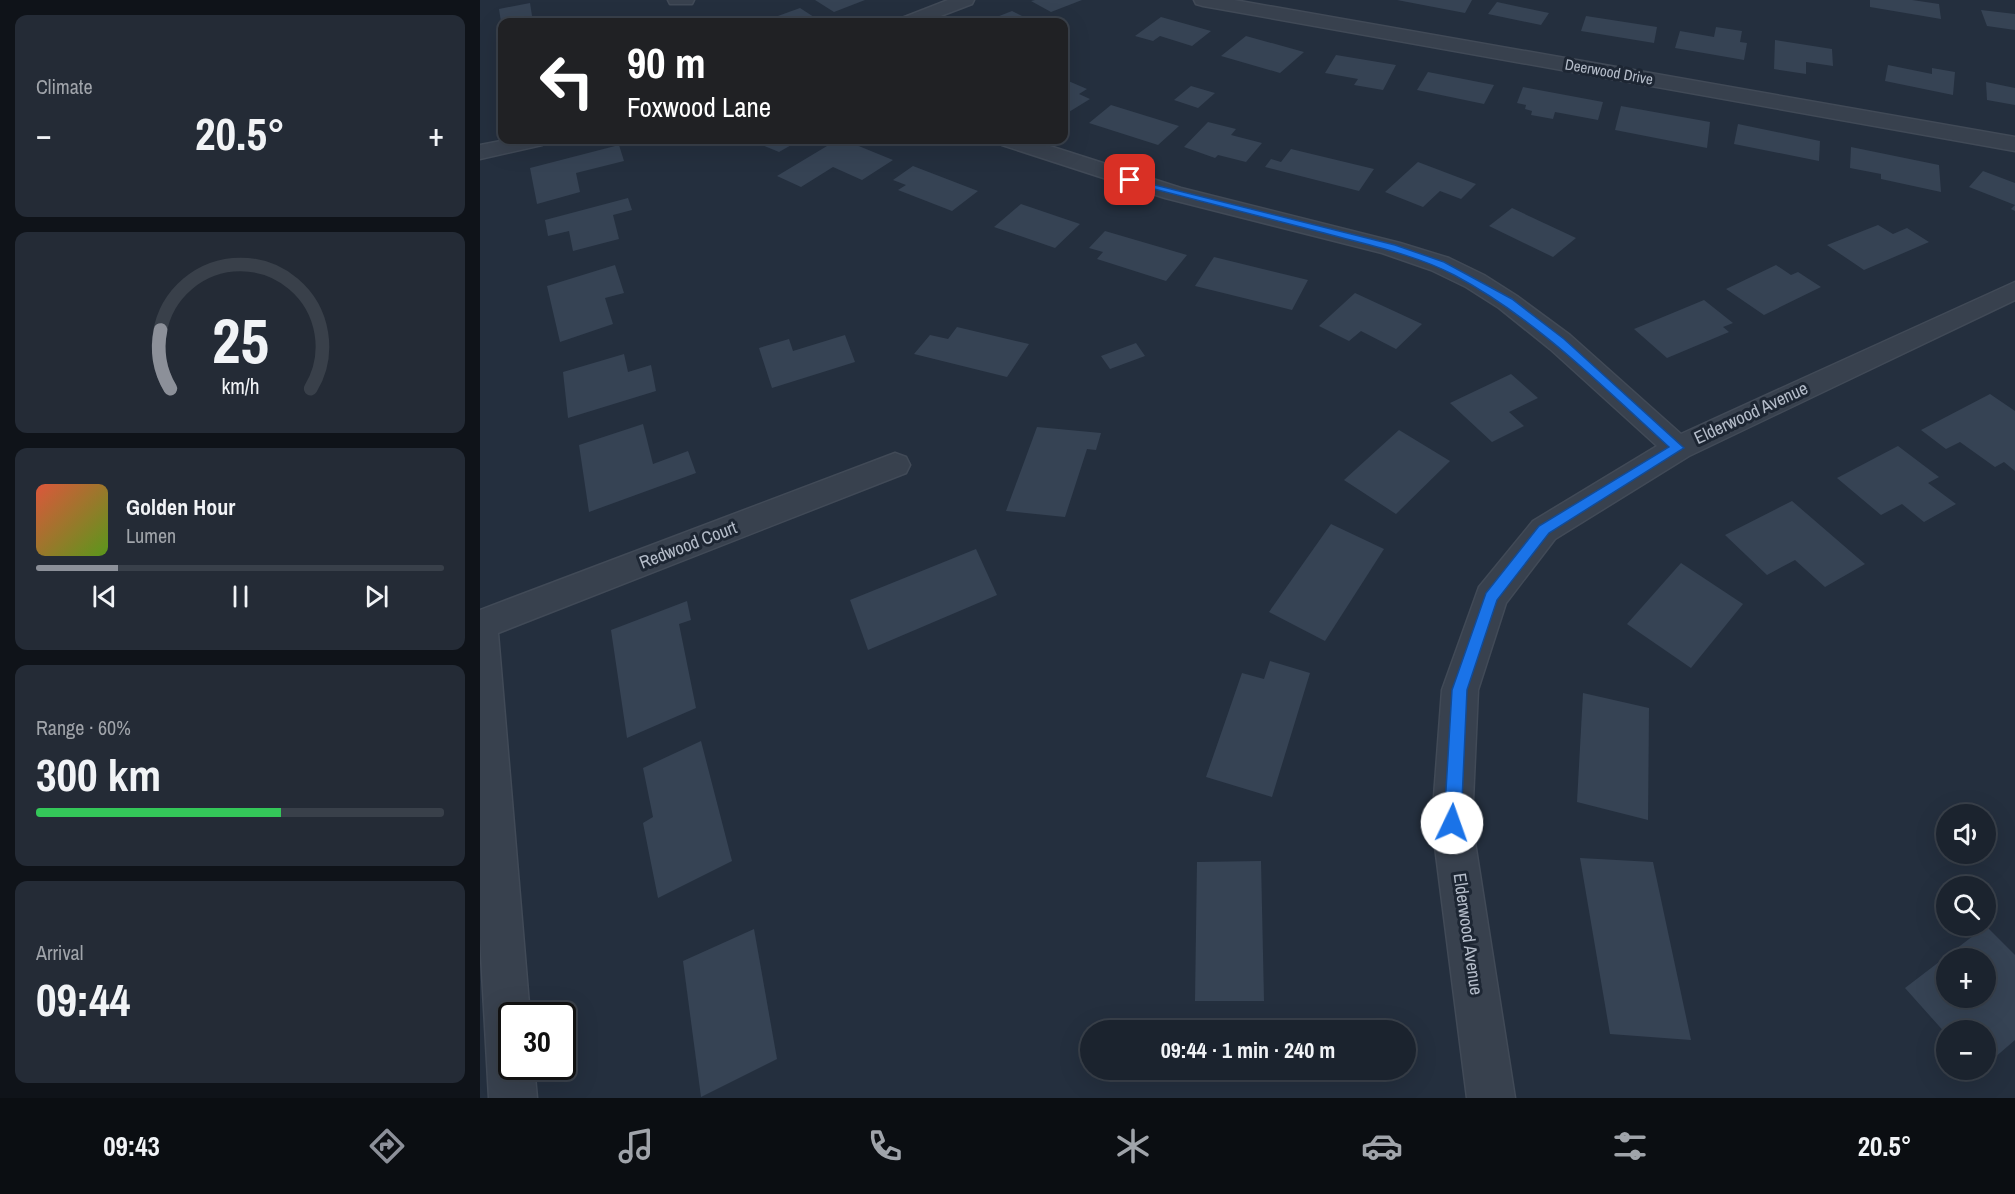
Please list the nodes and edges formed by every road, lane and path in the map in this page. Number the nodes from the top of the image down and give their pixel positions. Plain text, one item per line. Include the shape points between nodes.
1 (677, 0) edge
2 (685, 0) edge
3 (965, 0) edge
4 (1203, 0) edge
5 (919, 18) edge
6 (516, 144) edge
7 (1022, 144) edge
8 (2015, 144) edge
9 (480, 152) edge
10 (2015, 290) edge
11 (1678, 448) junction
12 (895, 465) dead end
13 (480, 626) edge
14 (480, 631) edge
15 (513, 1098) edge
16 (1491, 1098) edge

1 - 2 street
3 - 5 street
4 - 8 street, Deerwood Drive
6 - 9 street
7 - 11 street via 1173,193 1440,264 1508,302 1560,342
10 - 11 street, Elderwood Avenue
11 - 16 street, Elderwood Avenue via 1544,530 1491,597 1460,690 1452,823
12 - 13 street, Redwood Court
14 - 15 street

